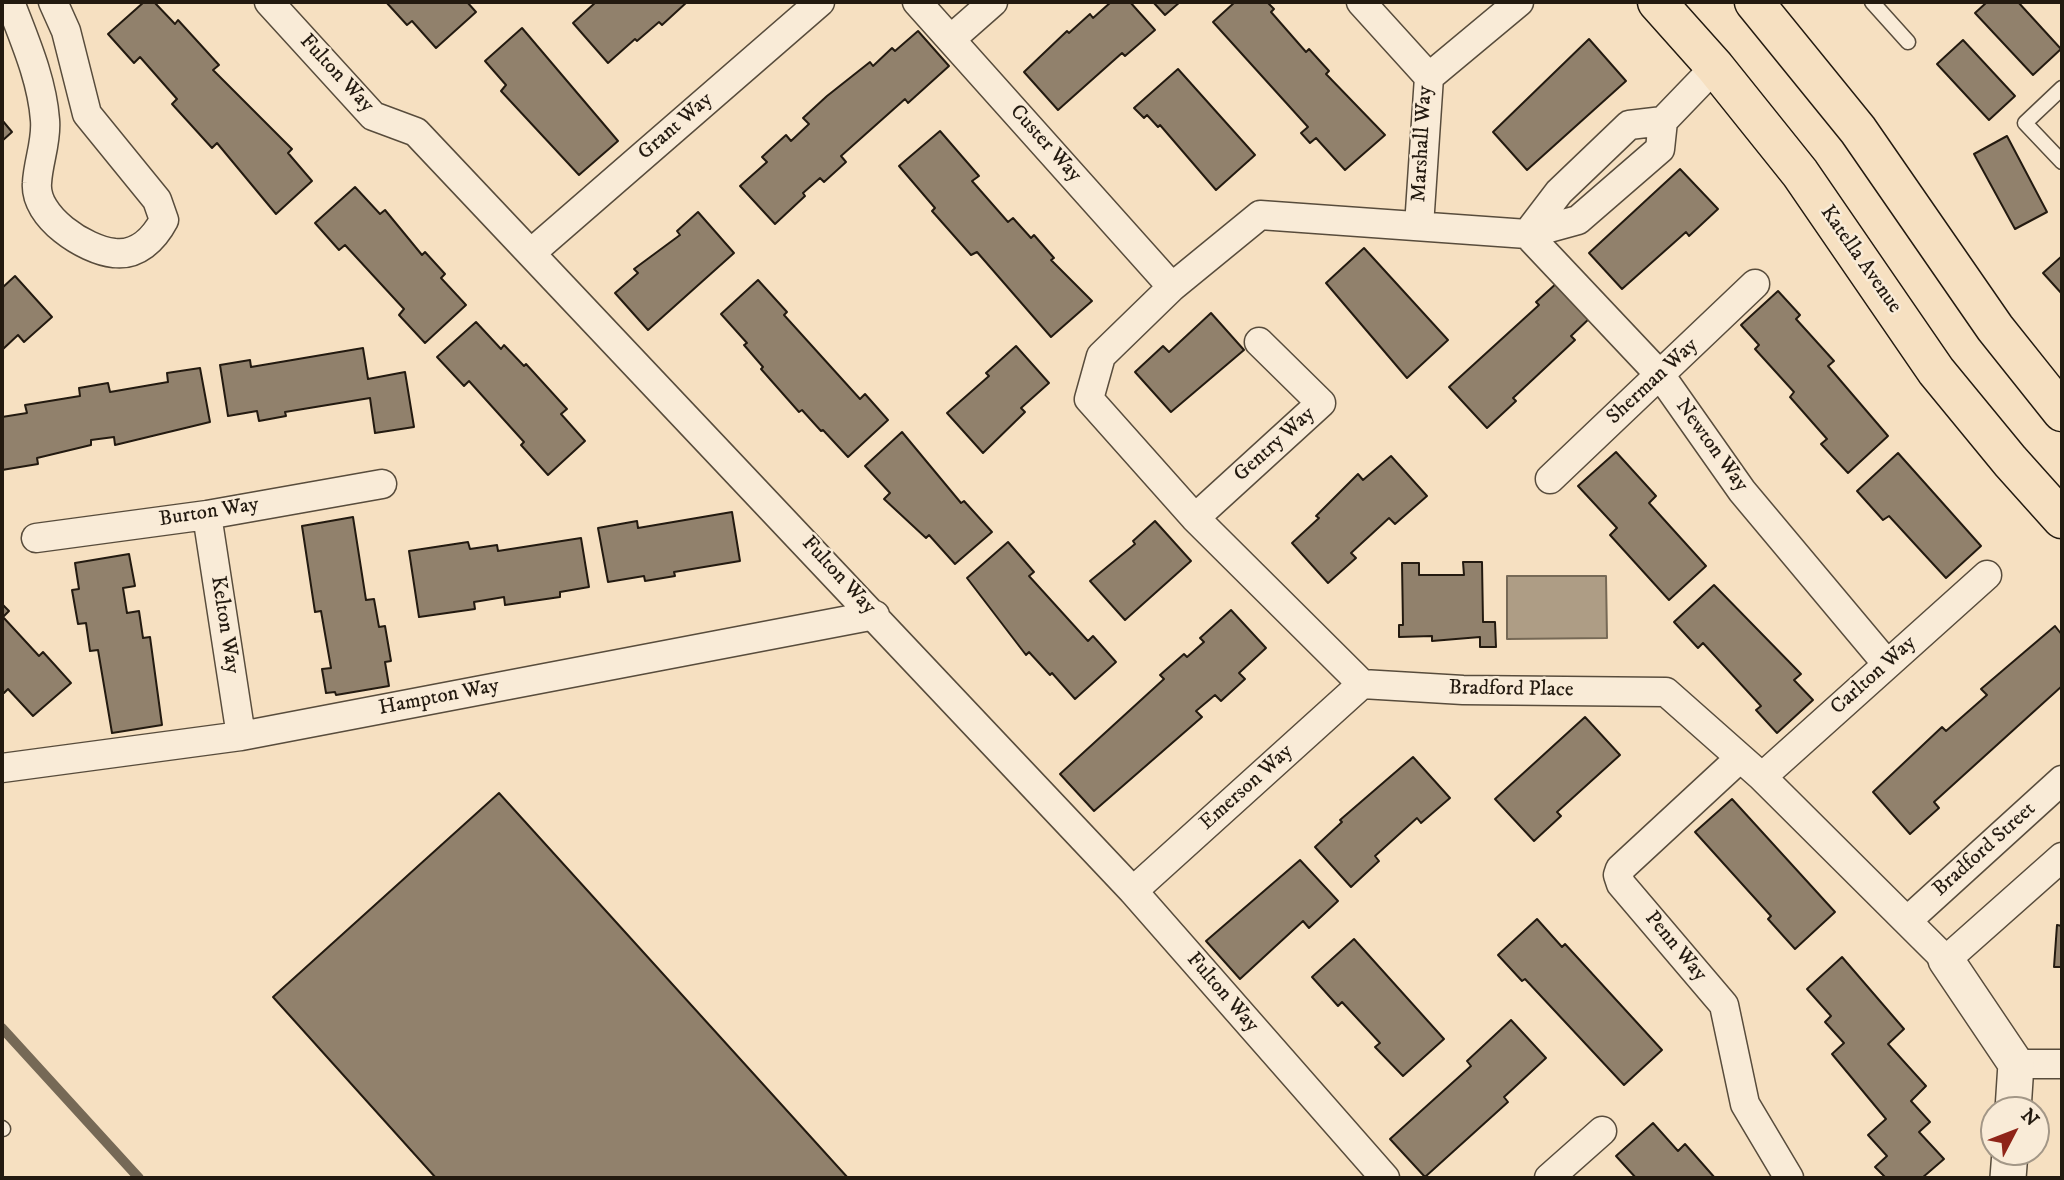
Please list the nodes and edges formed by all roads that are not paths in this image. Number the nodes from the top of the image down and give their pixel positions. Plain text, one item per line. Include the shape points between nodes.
1 (10, 2) edge
2 (54, 2) edge
3 (269, 2) edge
4 (917, 2) edge
5 (993, 2) edge
6 (1361, 2) edge
7 (1519, 2) edge
8 (1657, 2) edge
9 (1754, 2) edge
10 (1871, 2) edge
11 (813, 4) edge
12 (951, 39) junction
13 (1908, 42) dead end
14 (1715, 67) junction
15 (1429, 77) junction
16 (2062, 88) edge
17 (87, 114) junction
18 (45, 120) junction
19 (1663, 121) junction
20 (2062, 163) edge
21 (1419, 226) junction
22 (1528, 234) junction
23 (531, 253) junction
24 (1755, 285) dead end
25 (1172, 287) junction
26 (1259, 342) dead end
27 (1661, 376) junction
28 (2062, 412) edge
29 (1550, 479) dead end
30 (382, 484) dead end
31 (207, 515) junction
32 (1195, 518) junction
33 (2062, 519) edge
34 (36, 538) dead end
35 (1987, 575) dead end
36 (875, 615) junction
37 (1887, 664) junction
38 (1362, 684) junction
39 (242, 736) junction
40 (1740, 758) junction
41 (2, 768) edge
42 (1762, 777) junction
43 (2062, 779) edge
44 (2062, 857) edge
45 (1133, 891) junction
46 (1907, 921) junction
47 (1946, 960) junction
48 (2016, 1064) junction
49 (2062, 1064) edge
50 (2014, 1096) edge
51 (1602, 1131) dead end
52 (1385, 1178) edge
53 (1549, 1178) edge
54 (1789, 1178) edge

1 - 18 street via 33,62
2 - 17 street via 66,30
3 - 23 street, Fulton Way via 373,116 416,132
4 - 12 street, Custer Way
5 - 12 street
6 - 15 street, Marshall Way
7 - 15 street
8 - 14 main road, Katella Avenue
9 - 28 main road via 1858,130 1994,328
10 - 13 lane
11 - 23 street, Grant Way
12 - 25 street, Custer Way
14 - 19 street
14 - 33 main road, Katella Avenue via 1800,173 1936,371
15 - 21 street, Marshall Way
16 - 20 lane via 2025,122
17 - 18 street
17 - 18 street via 157,200 164,220 158,232 133,252 115,254 76,242 43,205 36,186
19 - 22 street via 1629,125 1559,192
19 - 22 street via 1660,149 1578,220
21 - 22 street
21 - 25 street via 1260,215
22 - 27 street, Newton Way
23 - 36 street, Fulton Way
24 - 27 street, Sherman Way
25 - 32 street via 1101,356 1090,400
26 - 32 street, Gentry Way via 1321,403
27 - 29 street, Sherman Way
27 - 37 street, Newton Way via 1742,491
30 - 31 street, Burton Way
31 - 34 street, Burton Way
31 - 39 street, Kelton Way
32 - 38 street
35 - 37 street, Carlton Way
36 - 39 street, Hampton Way
36 - 45 street, Fulton Way
37 - 42 street, Carlton Way
38 - 40 street, Bradford Place via 1666,692
38 - 45 street, Emerson Way
39 - 41 street, Hampton Way
40 - 42 street, Bradford Place
40 - 54 street, Penn Way via 1618,875 1724,1005 1745,1104
42 - 46 street, Bradford Place
43 - 46 street, Bradford Street
44 - 47 street
45 - 52 street, Fulton Way
46 - 47 street, Bradford Place
47 - 48 street
48 - 49 street
48 - 50 street
51 - 53 street

